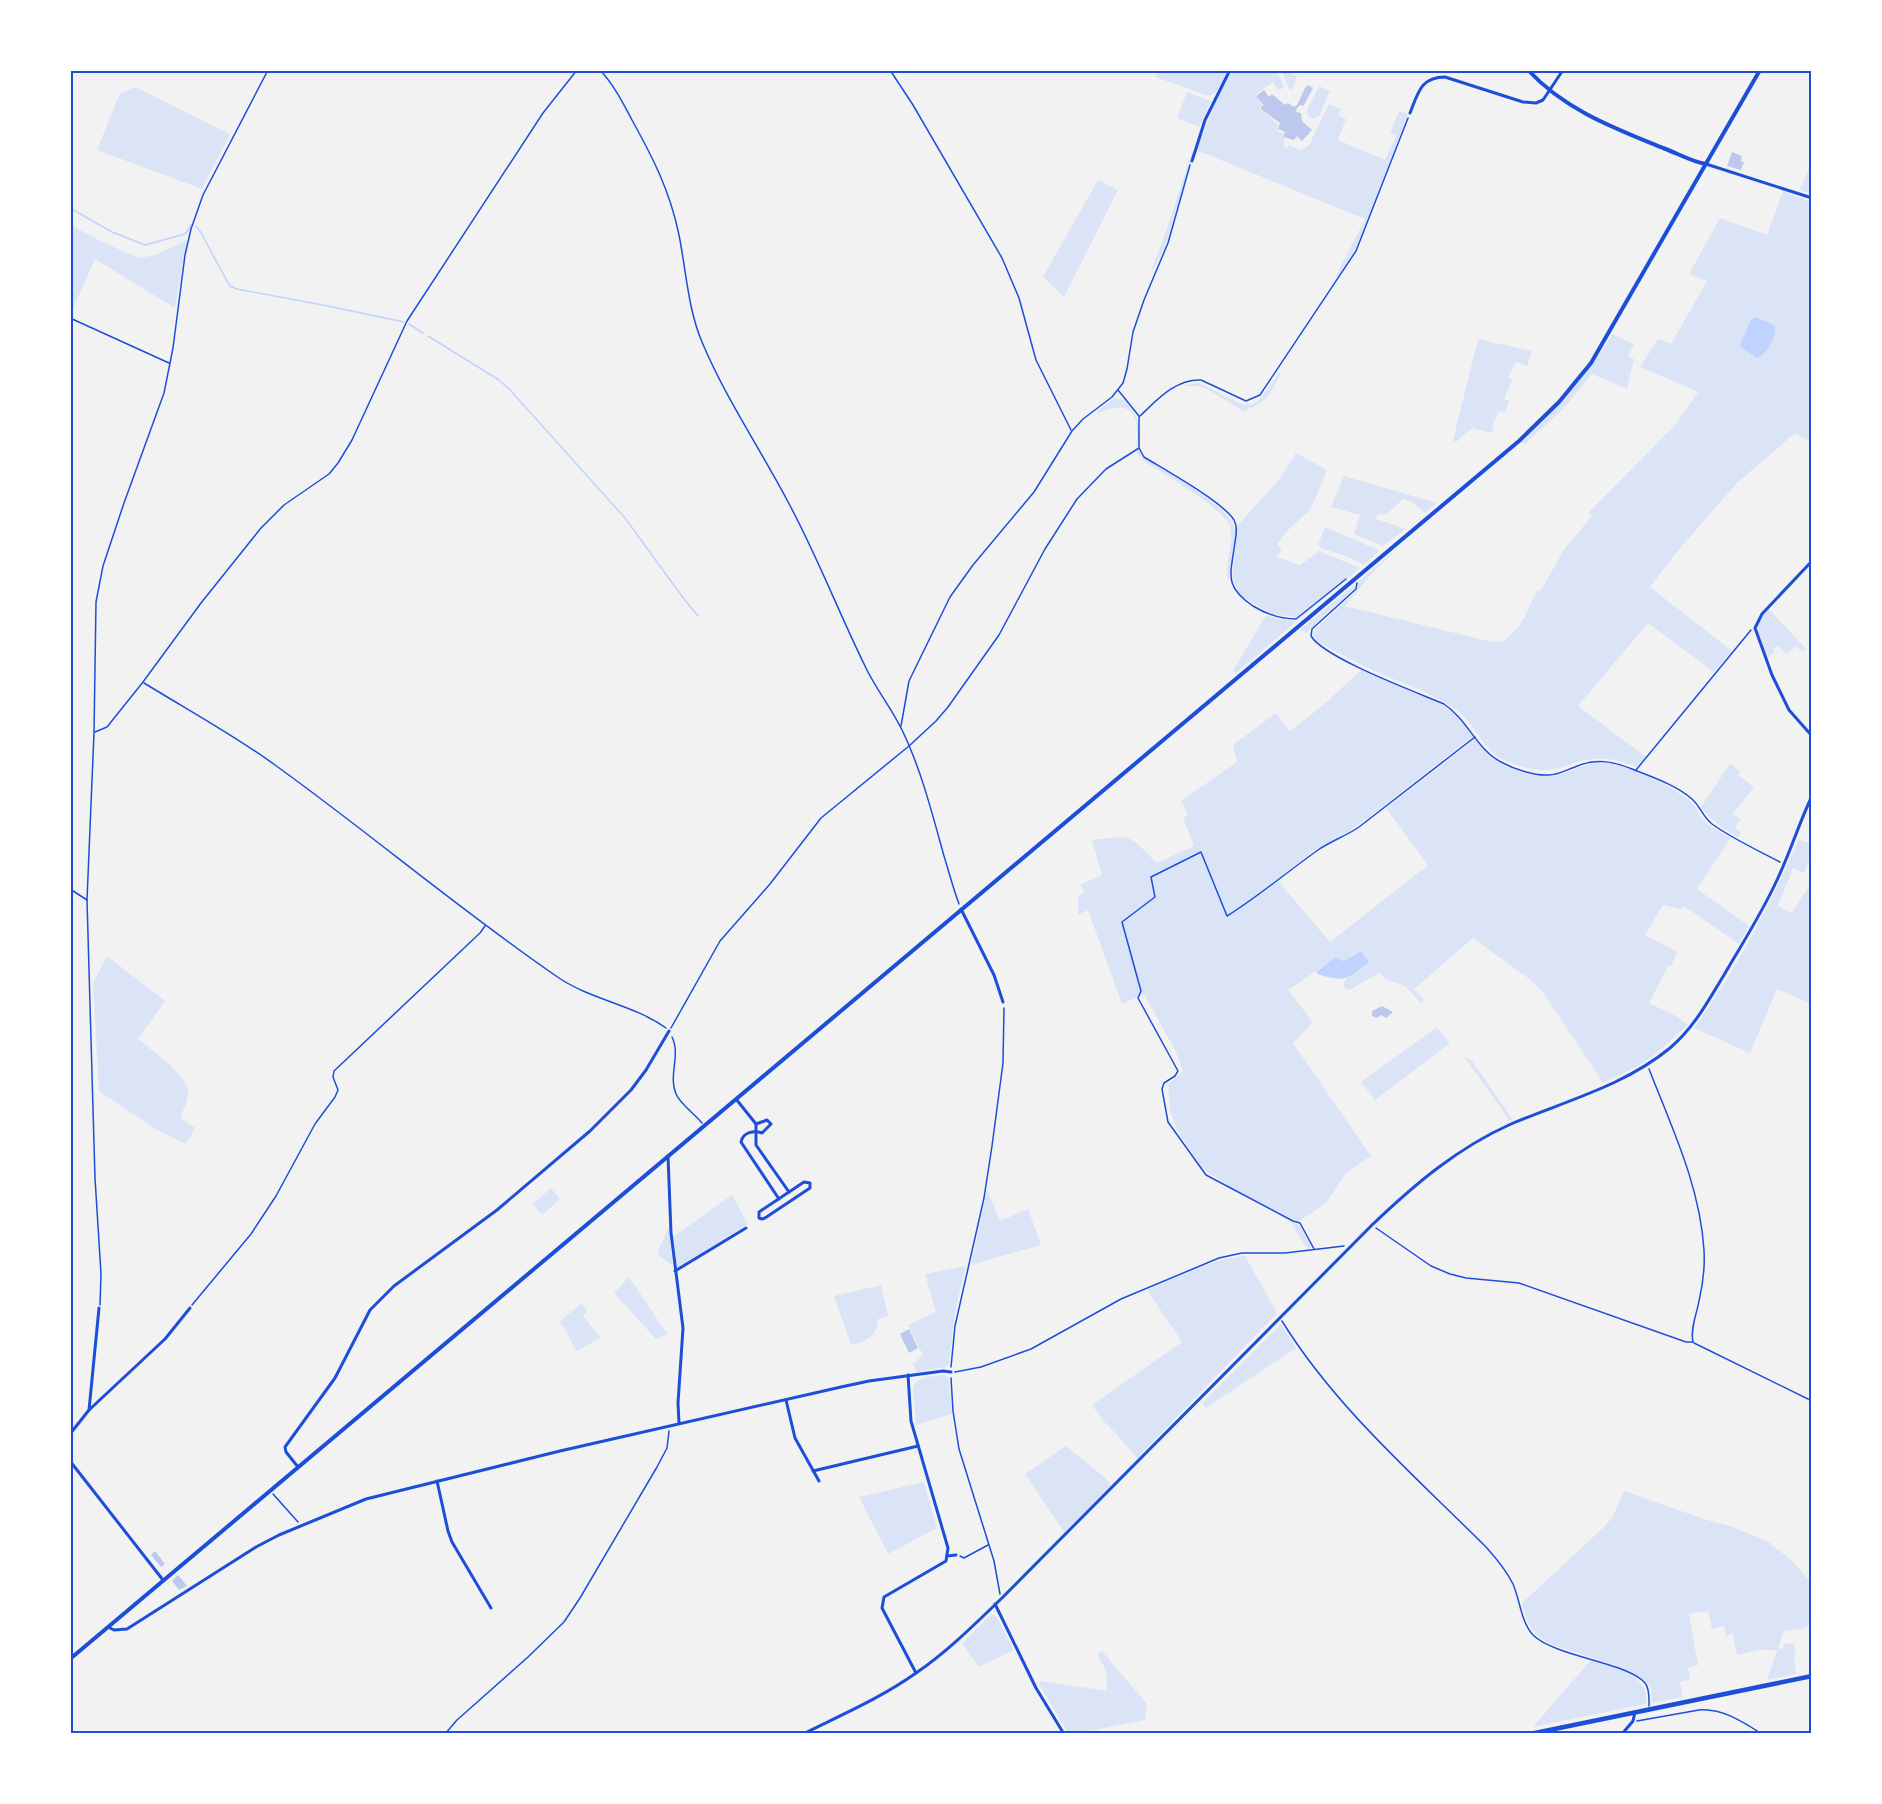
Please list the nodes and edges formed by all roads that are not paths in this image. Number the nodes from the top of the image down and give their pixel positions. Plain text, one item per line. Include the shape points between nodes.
1 (1230, 70) edge
2 (1528, 70) edge
3 (1563, 70) edge
4 (1760, 70) edge
5 (1550, 91) junction
6 (1410, 113) road end
7 (1191, 161) road end
8 (1706, 164) junction
9 (1812, 198) edge
10 (1812, 561) edge
11 (1812, 736) edge
12 (1812, 796) edge
13 (961, 909) junction
14 (1003, 1002) road end
15 (669, 1031) road end
16 (736, 1099) junction
17 (756, 1124) junction
18 (756, 1131) junction
19 (668, 1156) junction
20 (789, 1192) junction
21 (779, 1198) junction
22 (746, 1228) dead end
23 (675, 1271) junction
24 (99, 1308) road end
25 (190, 1308) road end
26 (951, 1372) road end
27 (908, 1376) junction
28 (786, 1400) junction
29 (89, 1410) junction
30 (679, 1424) junction
31 (70, 1434) edge
32 (918, 1446) junction
33 (70, 1461) edge
34 (298, 1467) junction
35 (813, 1471) junction
36 (437, 1480) junction
37 (819, 1481) dead end
38 (956, 1555) road end
39 (947, 1556) junction
40 (164, 1581) junction
41 (996, 1604) junction
42 (491, 1608) dead end
43 (108, 1627) junction
44 (70, 1659) edge
45 (916, 1673) junction
46 (1812, 1676) edge
47 (1635, 1712) junction
48 (803, 1734) edge
49 (1065, 1734) edge
50 (1530, 1734) edge
51 (1622, 1734) edge

1 - 7 street via 1204,120
2 - 5 main road
3 - 5 street
4 - 8 main road
5 - 6 street via 1536,103 1523,102 1436,77 1422,86
5 - 8 main road via 1599,122
8 - 9 street
8 - 13 main road via 1611,332 1591,363 1547,415
10 - 11 street via 1762,614 1755,628 1789,710
12 - 41 street via 1755,922 1700,1015 1677,1041 1620,1080 1509,1125 1469,1146 1420,1180
13 - 14 street
13 - 16 main road
15 - 34 street via 631,1090 590,1131 497,1210 394,1286 370,1310 335,1378 285,1447
16 - 17 street
16 - 19 main road
17 - 18 street
17 - 18 street via 767,1120 771,1125 762,1133
18 - 20 street via 756,1145
18 - 21 street via 741,1142
19 - 23 street
19 - 34 main road
20 - 21 street
20 - 21 street via 804,1182 810,1183 810,1188 765,1218 759,1218 759,1212
22 - 23 street
23 - 30 street via 683,1328
24 - 29 street
25 - 29 street via 159,1346
26 - 27 street
27 - 28 street
27 - 32 street via 911,1420
28 - 30 street
28 - 35 street via 795,1438
29 - 31 street
30 - 36 street
32 - 35 street
32 - 39 street via 948,1548
33 - 40 street
34 - 40 main road
35 - 37 street
36 - 42 street via 452,1542
36 - 43 street via 366,1499 301,1526 256,1547 126,1629
38 - 39 street
39 - 45 street via 940,1566 882,1601
40 - 43 main road
41 - 45 street
41 - 49 street via 1036,1688
43 - 44 main road
45 - 48 street
46 - 47 main road
47 - 50 main road
47 - 51 street via 1635,1718

